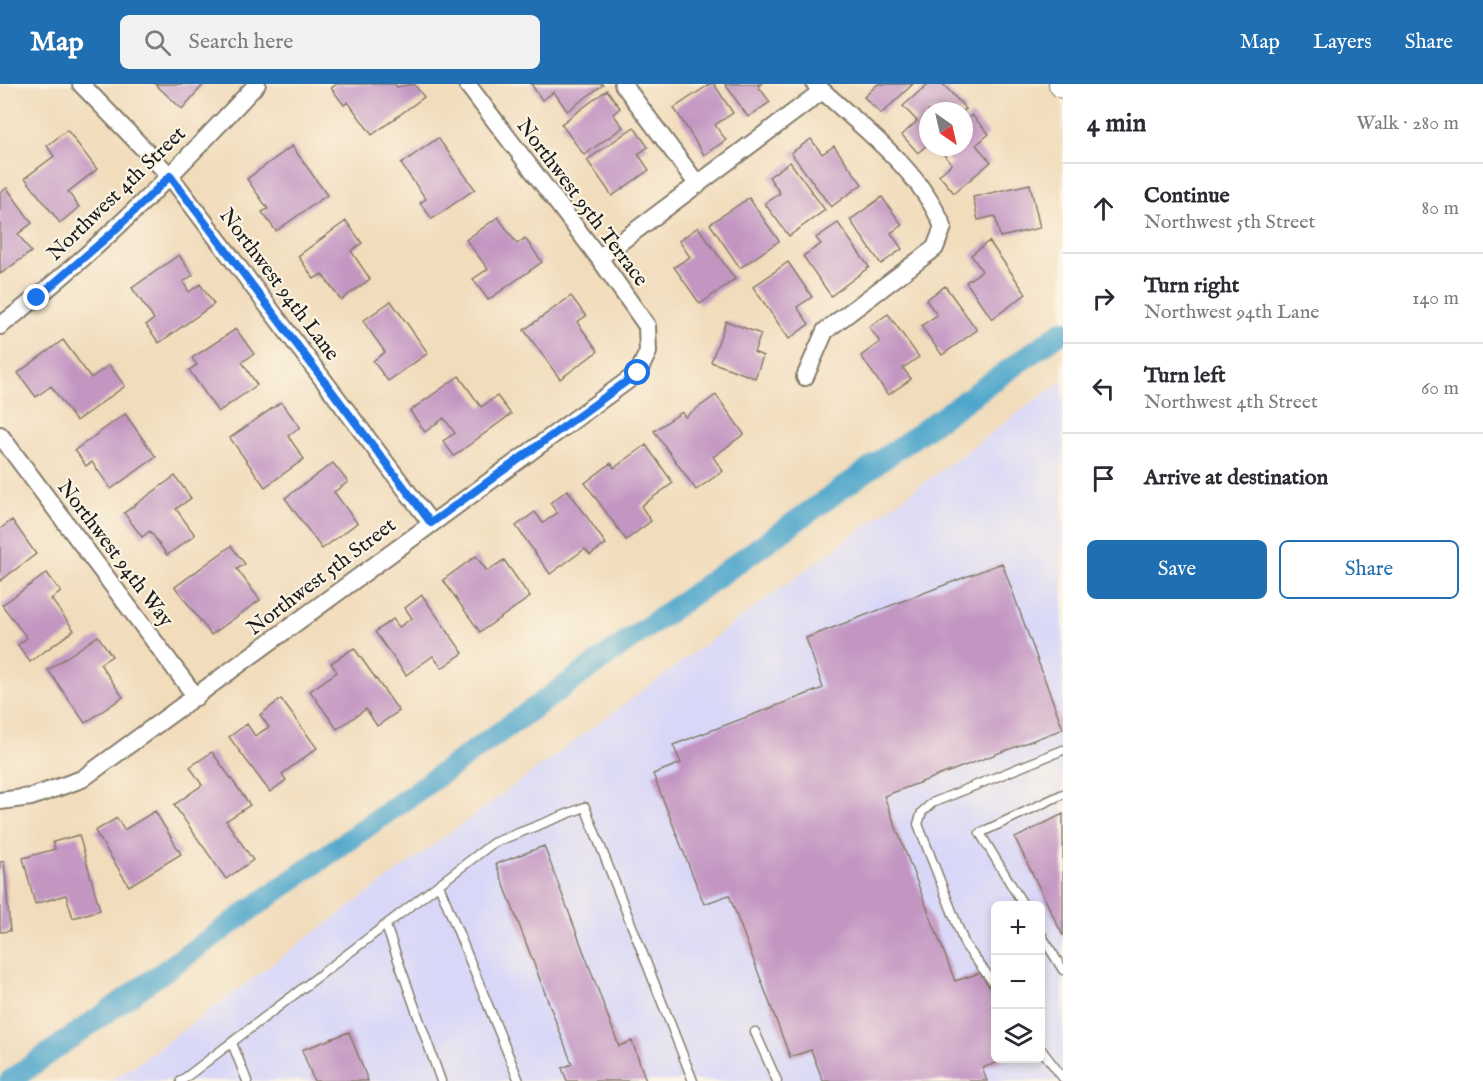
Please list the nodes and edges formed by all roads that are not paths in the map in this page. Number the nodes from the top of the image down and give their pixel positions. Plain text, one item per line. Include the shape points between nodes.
1 (81, 84) edge
2 (257, 84) edge
3 (467, 84) edge
4 (623, 84) edge
5 (819, 87) edge
6 (170, 176) junction
7 (698, 185) junction
8 (599, 258) junction
9 (0, 326) edge
10 (648, 352) joint
11 (805, 377) dead end
12 (0, 435) edge
13 (431, 523) junction
14 (196, 697) junction
15 (1063, 750) edge
16 (1063, 794) edge
17 (0, 801) edge
18 (439, 885) junction
19 (1021, 901) edge
20 (386, 926) junction
21 (1045, 940) edge
22 (1063, 970) edge
23 (991, 979) edge
24 (755, 1032) dead end
25 (232, 1043) junction
26 (1045, 1053) edge
27 (1063, 1078) edge
28 (181, 1081) edge
29 (247, 1081) edge
30 (441, 1081) edge
31 (519, 1081) edge
32 (693, 1081) edge
33 (777, 1081) edge

1 - 6 street, Northwest 94th Lane
2 - 6 street, Northwest 4th Street
3 - 8 street, Northwest 95th Terrace
4 - 7 street
5 - 7 street
5 - 11 street via 879,141 934,204 943,227 935,248 825,331
6 - 9 street, Northwest 4th Street via 112,233
6 - 13 street, Northwest 94th Lane
7 - 8 street
8 - 10 street, Northwest 95th Terrace via 647,326
10 - 13 street, Northwest 5th Street via 638,373
12 - 14 street, Northwest 94th Way
13 - 14 street, Northwest 5th Street
14 - 17 street, Northwest 5th Street via 82,779 31,797
15 - 23 lane via 932,803 922,812 918,824 965,945
16 - 19 lane via 980,833
18 - 20 lane
18 - 31 lane
18 - 32 lane via 493,843 585,807
20 - 25 lane
20 - 30 lane
21 - 22 lane
24 - 33 lane
25 - 28 lane
25 - 29 lane
26 - 27 lane

